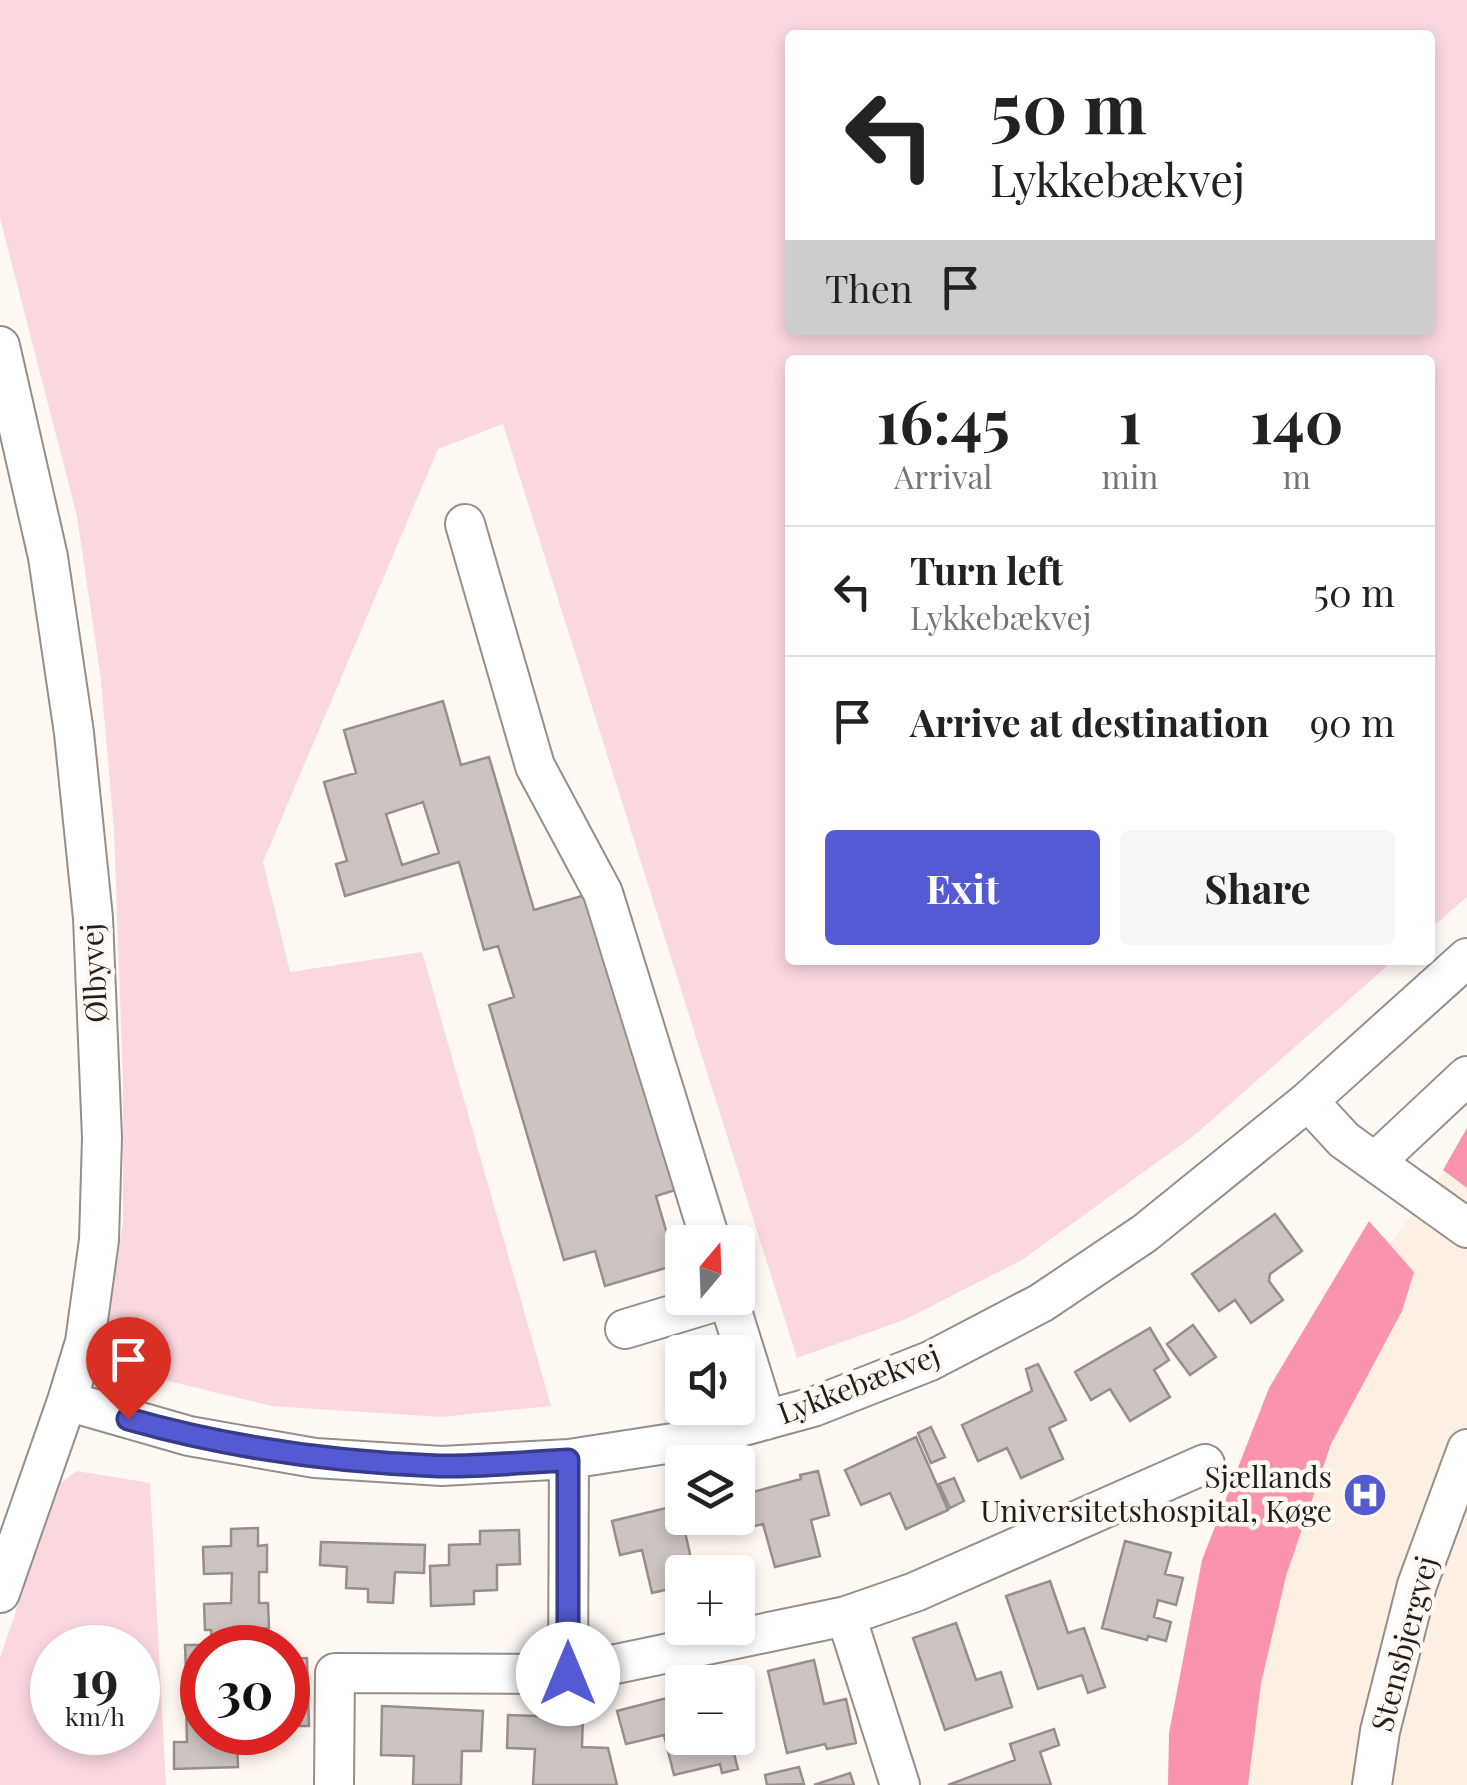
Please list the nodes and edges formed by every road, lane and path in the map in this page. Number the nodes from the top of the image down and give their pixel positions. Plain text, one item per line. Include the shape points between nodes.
1 (0, 346) edge
2 (466, 524) dead end
3 (1467, 958) edge
4 (1467, 1076) edge
5 (1308, 1101) junction
6 (1375, 1162) junction
7 (705, 1225) edge
8 (1467, 1228) edge
9 (672, 1315) edge
10 (733, 1315) edge
11 (625, 1329) dead end
12 (67, 1402) junction
13 (766, 1420) junction
14 (1467, 1449) edge
15 (568, 1460) junction
16 (1205, 1464) dead end
17 (0, 1593) edge
18 (846, 1616) junction
19 (568, 1674) junction
20 (334, 1785) edge
21 (900, 1785) edge
22 (1372, 1785) edge

1 - 12 street, Ølbyvej via 48,557 92,918 102,1138 99,1240 84,1342
2 - 7 street via 536,766 603,892
3 - 5 street, Lykkebækvej
4 - 6 street
5 - 6 street
5 - 13 street, Lykkebækvej via 1145,1234 1041,1303 930,1361
6 - 8 street
9 - 11 street
10 - 13 street
12 - 15 street, Lykkebækvej via 190,1436 315,1458 442,1466
12 - 17 street, Ølbyvej
13 - 15 street, Lykkebækvej
14 - 22 street, Stensbjergvej via 1417,1584
15 - 19 street
16 - 18 street
18 - 19 street
18 - 21 street
19 - 20 street via 335,1673

